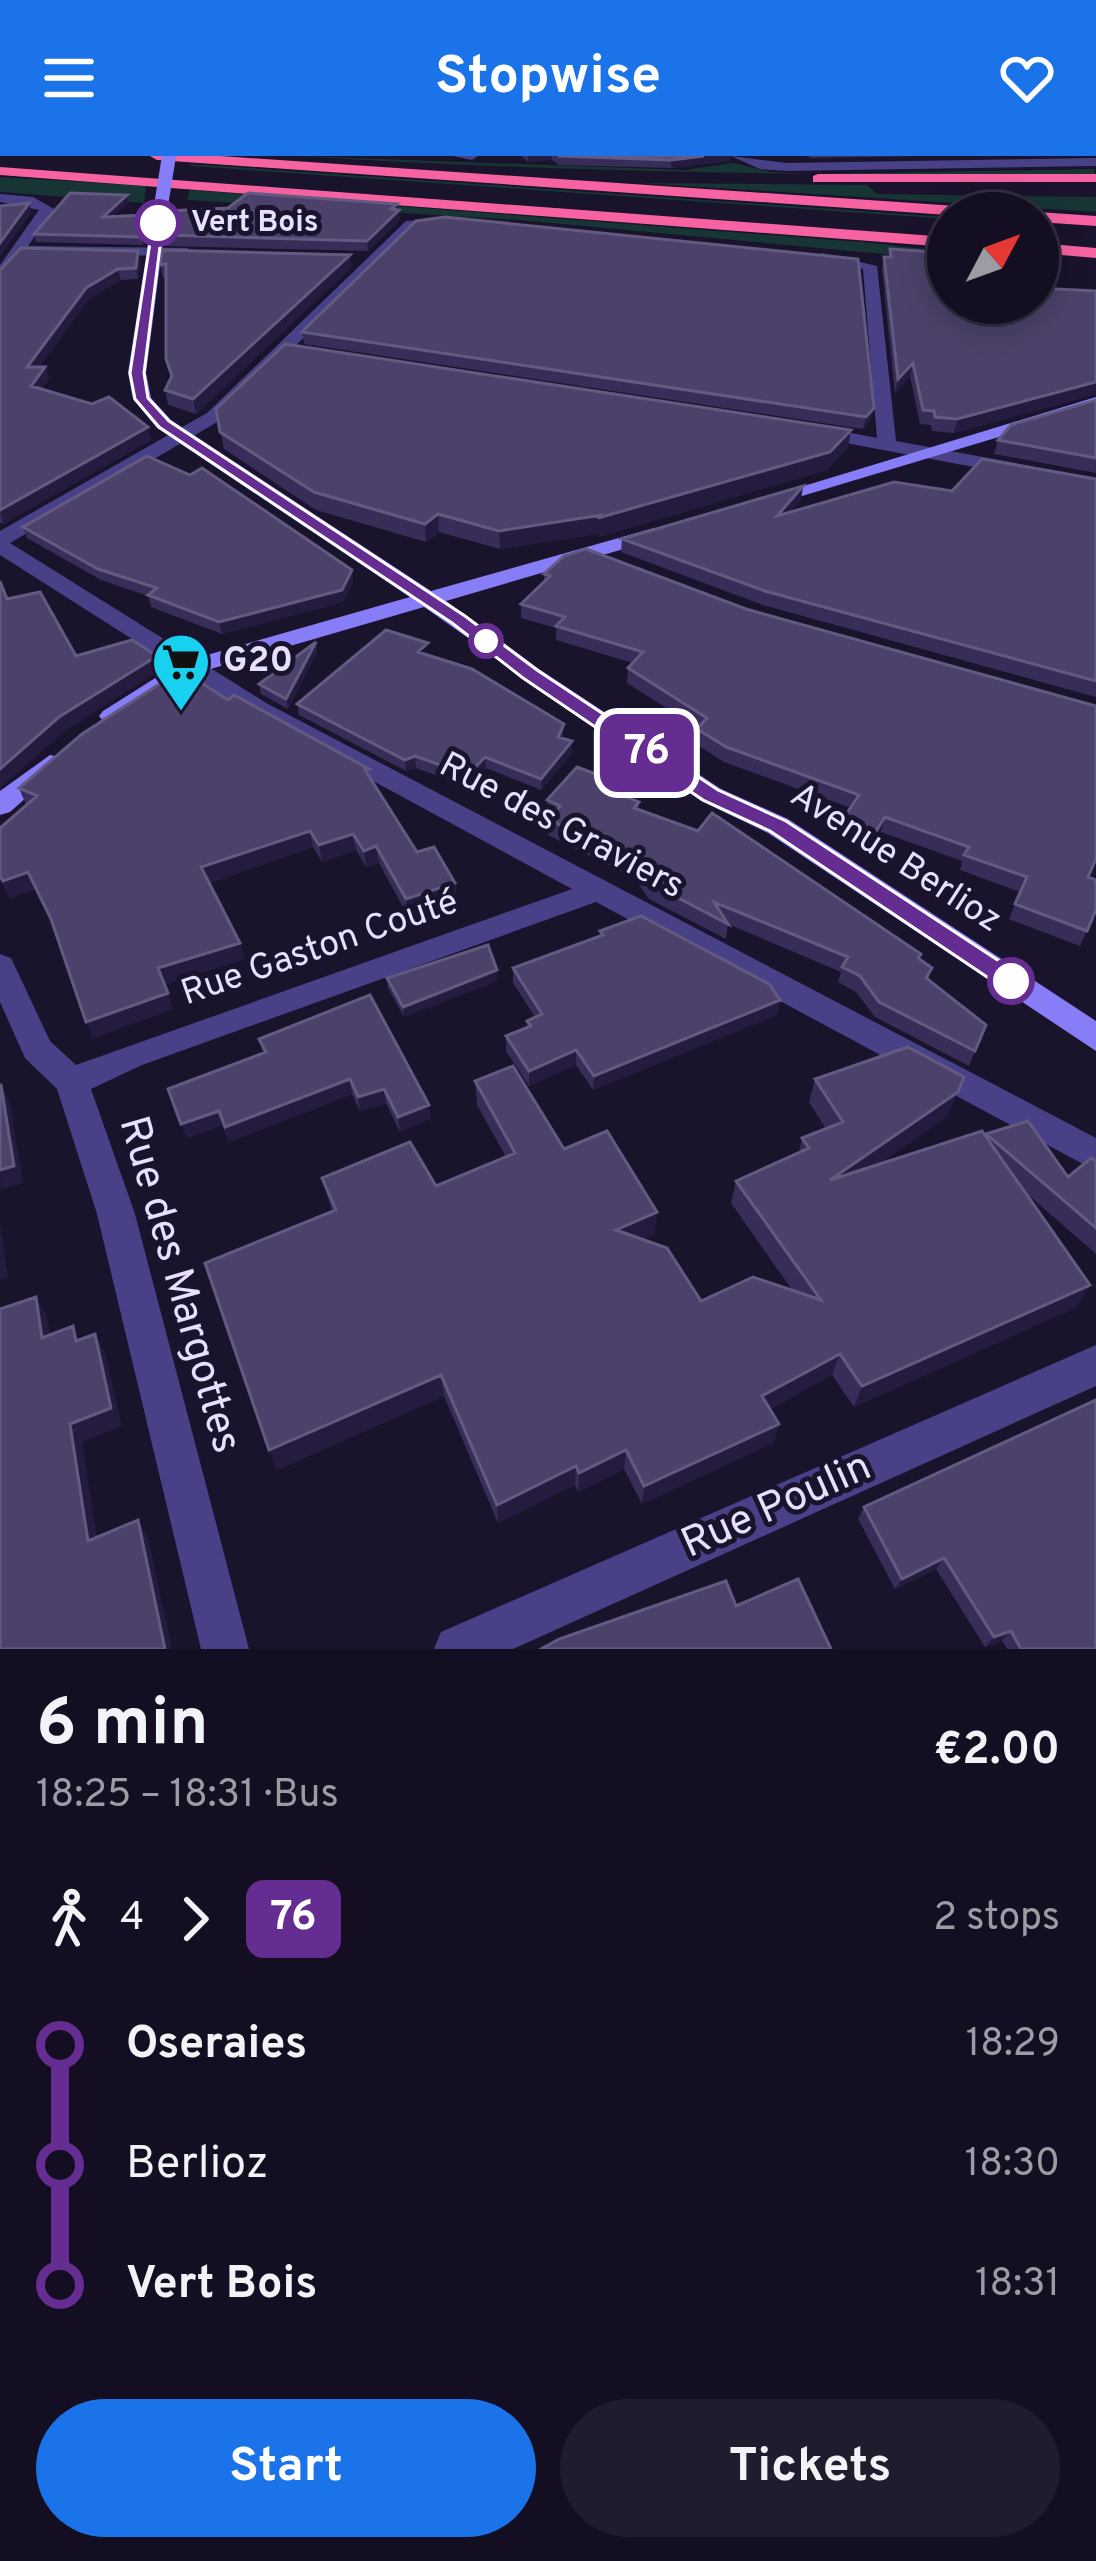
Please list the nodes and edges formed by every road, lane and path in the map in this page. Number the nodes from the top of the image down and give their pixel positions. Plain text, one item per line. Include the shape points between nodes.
1 (154, 156) edge
2 (169, 156) edge
3 (459, 156) edge
4 (472, 156) edge
5 (737, 156) edge
6 (0, 159) edge
7 (1086, 160) edge
8 (0, 171) edge
9 (1096, 178) edge
10 (485, 179) junction
11 (0, 198) edge
12 (927, 209) edge
13 (1059, 218) edge
14 (1096, 221) edge
15 (927, 232) edge
16 (584, 233) edge
17 (927, 233) edge
18 (1059, 233) edge
19 (1096, 236) edge
20 (19, 250) junction
21 (154, 250) junction
22 (1059, 250) edge
23 (204, 253) edge
24 (1096, 253) edge
25 (815, 256) edge
26 (1, 272) edge
27 (282, 350) junction
28 (320, 355) edge
29 (1096, 402) edge
30 (793, 428) edge
31 (184, 437) junction
32 (887, 443) junction
33 (931, 452) junction
34 (1096, 484) edge
35 (743, 508) edge
36 (678, 526) edge
37 (0, 543) edge
38 (592, 552) junction
39 (632, 569) edge
40 (428, 598) junction
41 (188, 668) junction
42 (0, 806) edge
43 (591, 888) junction
44 (0, 966) edge
45 (1092, 1036) edge
46 (72, 1082) junction
47 (1096, 1156) edge
48 (1096, 1365) edge
49 (225, 1649) edge
50 (458, 1649) edge

1 - 10 highway
2 - 21 main road, Avenue Berlioz, bridge
3 - 4 street
5 - 7 street via 787,167
6 - 15 highway
8 - 17 highway
9 - 10 highway
10 - 12 highway
11 - 20 street via 47,209
13 - 14 highway
16 - 27 street via 445,219 411,224 365,259
18 - 19 highway
20 - 21 street
20 - 26 street
21 - 23 street
21 - 31 main road, Avenue Berlioz via 139,390 146,407
22 - 24 highway
25 - 32 street via 870,266
27 - 28 street
27 - 31 street
29 - 33 main road
30 - 32 street
31 - 37 street
31 - 40 main road, Avenue Berlioz
32 - 33 street
33 - 34 street
33 - 35 main road
36 - 38 main road
37 - 41 street, Rue des Graviers
38 - 39 street
38 - 40 main road
40 - 41 main road
40 - 45 main road, Avenue Berlioz via 710,795 778,826
41 - 42 main road via 85,734
41 - 43 street, Rue des Graviers
43 - 46 street, Rue Gaston Couté via 580,900
43 - 47 street, Rue des Graviers
44 - 46 street, Rue des Margottes via 37,1049
46 - 49 street, Rue des Margottes via 116,1214
48 - 50 street, Rue Poulin

